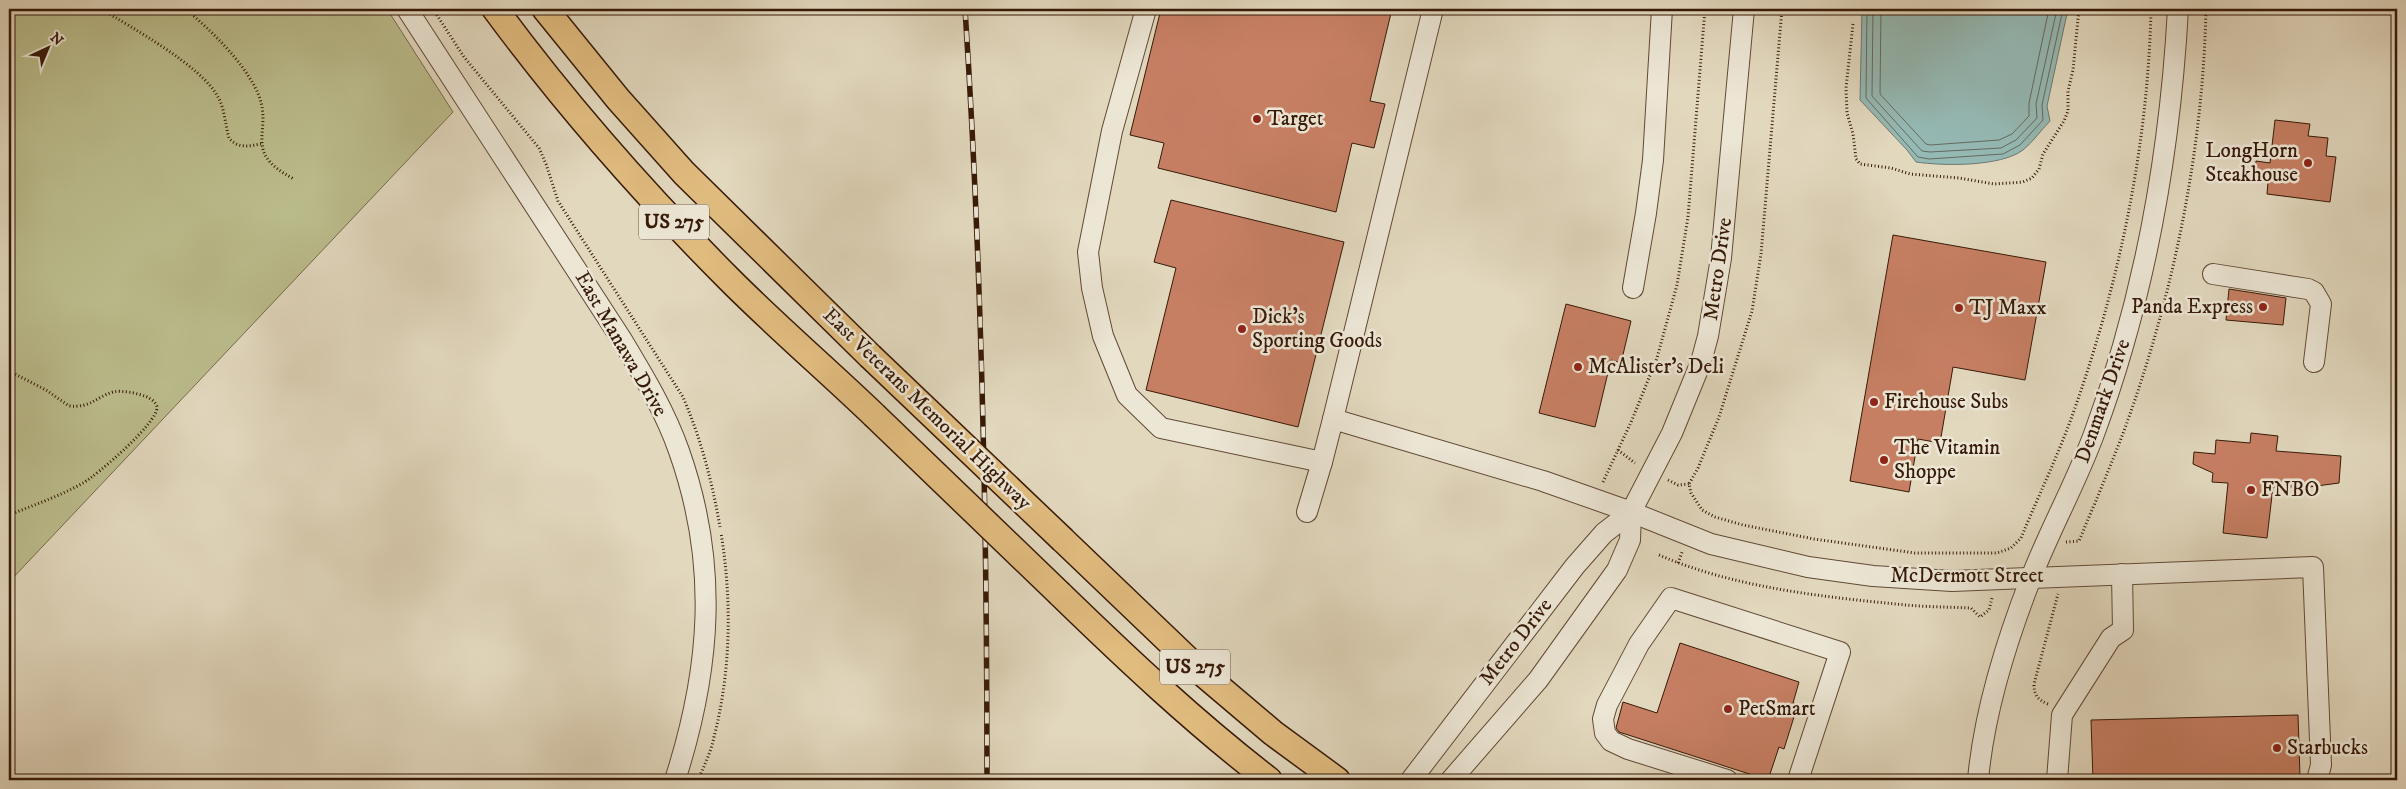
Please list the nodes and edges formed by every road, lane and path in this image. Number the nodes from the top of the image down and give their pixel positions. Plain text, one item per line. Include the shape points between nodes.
1 (101, 9) edge
2 (186, 9) edge
3 (406, 9) edge
4 (495, 9) edge
5 (545, 9) edge
6 (1146, 9) edge
7 (1433, 9) edge
8 (1662, 9) edge
9 (1705, 9) edge
10 (1744, 9) edge
11 (1782, 9) edge
12 (2079, 9) edge
13 (2152, 9) edge
14 (2178, 9) edge
15 (2206, 9) edge
16 (1853, 24) dead end
17 (261, 144) junction
18 (294, 179) dead end
19 (2213, 274) dead end
20 (1632, 288) dead end
21 (2314, 362) dead end
22 (9, 371) edge
23 (1333, 419) junction
24 (1322, 462) junction
25 (1592, 498) junction
26 (1307, 512) dead end
27 (1631, 512) junction
28 (9, 515) edge
29 (2079, 541) dead end
30 (1659, 555) dead end
31 (2122, 574) junction
32 (2054, 577) junction
33 (2031, 578) junction
34 (1980, 617) dead end
35 (2065, 711) junction
36 (675, 780) edge
37 (1269, 780) edge
38 (1337, 780) edge
39 (1411, 780) edge
40 (1451, 780) edge
41 (1727, 780) edge
42 (1798, 780) edge
43 (1978, 780) edge
44 (2057, 780) edge
45 (2317, 780) edge

1 - 17 path via 157,43 206,82 219,98 233,143 243,146
2 - 17 path via 223,44 250,78 262,104
3 - 36 street, East Manawa Drive via 622,340 646,380 678,449 688,479 701,542 706,632 694,711
4 - 37 main road, East Veterans Memorial Highway / US 275, bridge via 588,127 731,281 1133,664 1229,750
5 - 38 main road, East Veterans Memorial Highway / US 275, bridge via 618,99 684,173 870,356 1201,672 1273,733
6 - 24 street via 1112,131 1088,252 1103,336 1128,395 1161,428
7 - 23 street
8 - 20 street via 1653,160
9 - 25 path via 1688,217 1677,285 1645,390 1608,475
10 - 27 street, Metro Drive via 1724,240 1708,336 1684,406
11 - 13 path via 1761,254 1752,312 1719,418 1689,484 1691,493 1702,510 1715,517 1814,539 1915,553 1997,553 2005,552 2021,538 2070,421 2102,321 2140,154
12 - 16 path via 2068,111 2064,121 2032,178 2023,182 1994,184 1910,174 1860,164 1856,159 1847,113 1846,88
14 - 33 street, Denmark Drive via 2162,175 2142,280 2094,435
15 - 29 path via 2203,83 2174,262 2129,416
17 - 18 path via 269,162
19 - 21 street via 2314,292 2321,304
22 - 28 path via 70,406 89,404 113,392 120,392 148,397 157,406 151,420 97,474 71,490
23 - 24 street
23 - 25 street, McDermott Street
24 - 26 street
25 - 27 street, McDermott Street
27 - 33 street, McDermott Street via 1711,544 1808,567 1873,576 1952,581
27 - 39 street, Metro Drive via 1604,533 1575,566
27 - 40 street, Metro Drive via 1630,540 1616,570 1538,680
30 - 34 path via 1728,577 1785,589 1908,606 1971,608
31 - 32 street, McDermott Street
31 - 35 street via 2123,630 2111,638
31 - 45 street, McDermott Street via 2313,567 2321,765
32 - 33 street, McDermott Street
32 - 35 path via 2058,596 2034,693 2040,701
33 - 43 street, Denmark Drive via 1997,681
35 - 44 street via 2062,715
41 - 42 street via 1628,750 1611,741 1605,733 1603,719 1607,705 1639,644 1671,598 1840,652

